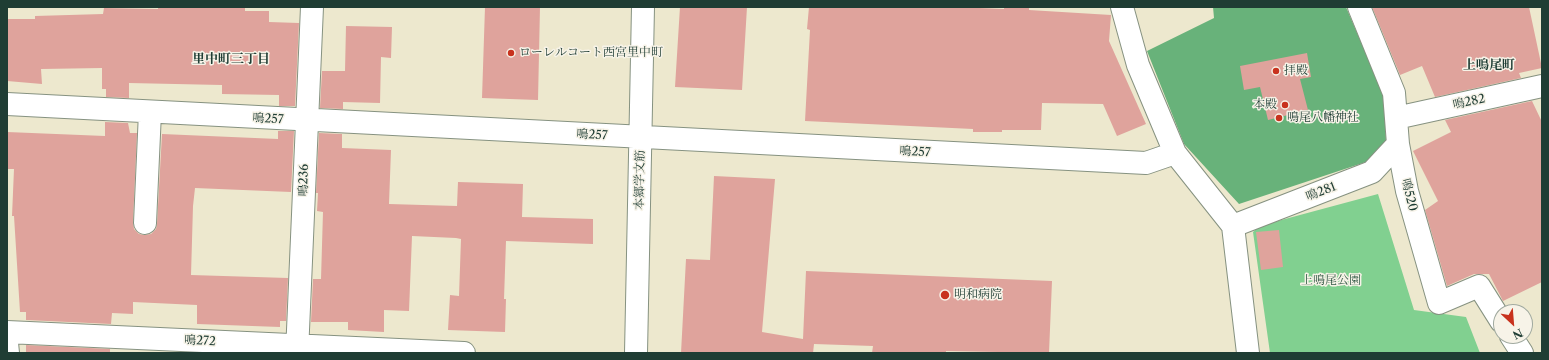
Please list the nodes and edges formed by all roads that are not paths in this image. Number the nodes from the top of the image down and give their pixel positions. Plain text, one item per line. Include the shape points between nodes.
1 (312, 7) edge
2 (643, 7) edge
3 (1122, 7) edge
4 (1359, 7) edge
5 (1542, 86) edge
6 (7, 104) edge
7 (150, 112) junction
8 (1396, 118) junction
9 (306, 121) junction
10 (641, 137) junction
11 (1398, 144) junction
12 (1175, 153) junction
13 (145, 223) dead end
14 (1234, 226) junction
15 (1493, 308) edge
16 (7, 332) edge
17 (7, 343) edge
18 (1516, 344) edge
19 (297, 350) edge
20 (8, 353) edge
21 (464, 353) edge
22 (636, 353) edge
23 (1248, 353) edge
24 (1522, 353) edge

1 - 9 street, 鳴236
2 - 10 street, 本郷学文筋
3 - 12 street via 1138,66
4 - 8 street, 鳴520 via 1394,93
5 - 8 street, 鳴282
6 - 7 street, 鳴257
7 - 9 street, 鳴257
7 - 13 street
8 - 11 street, 鳴520
9 - 10 street, 鳴257
9 - 19 street, 鳴236
10 - 12 street, 鳴257 via 1146,163
10 - 22 street, 本郷学文筋
11 - 14 street, 鳴281 via 1372,172
11 - 15 street, 鳴520 via 1407,191 1439,303 1479,286
12 - 14 street
14 - 23 street
16 - 19 street, 鳴272
17 - 20 street
18 - 24 street
19 - 21 street, 鳴272

